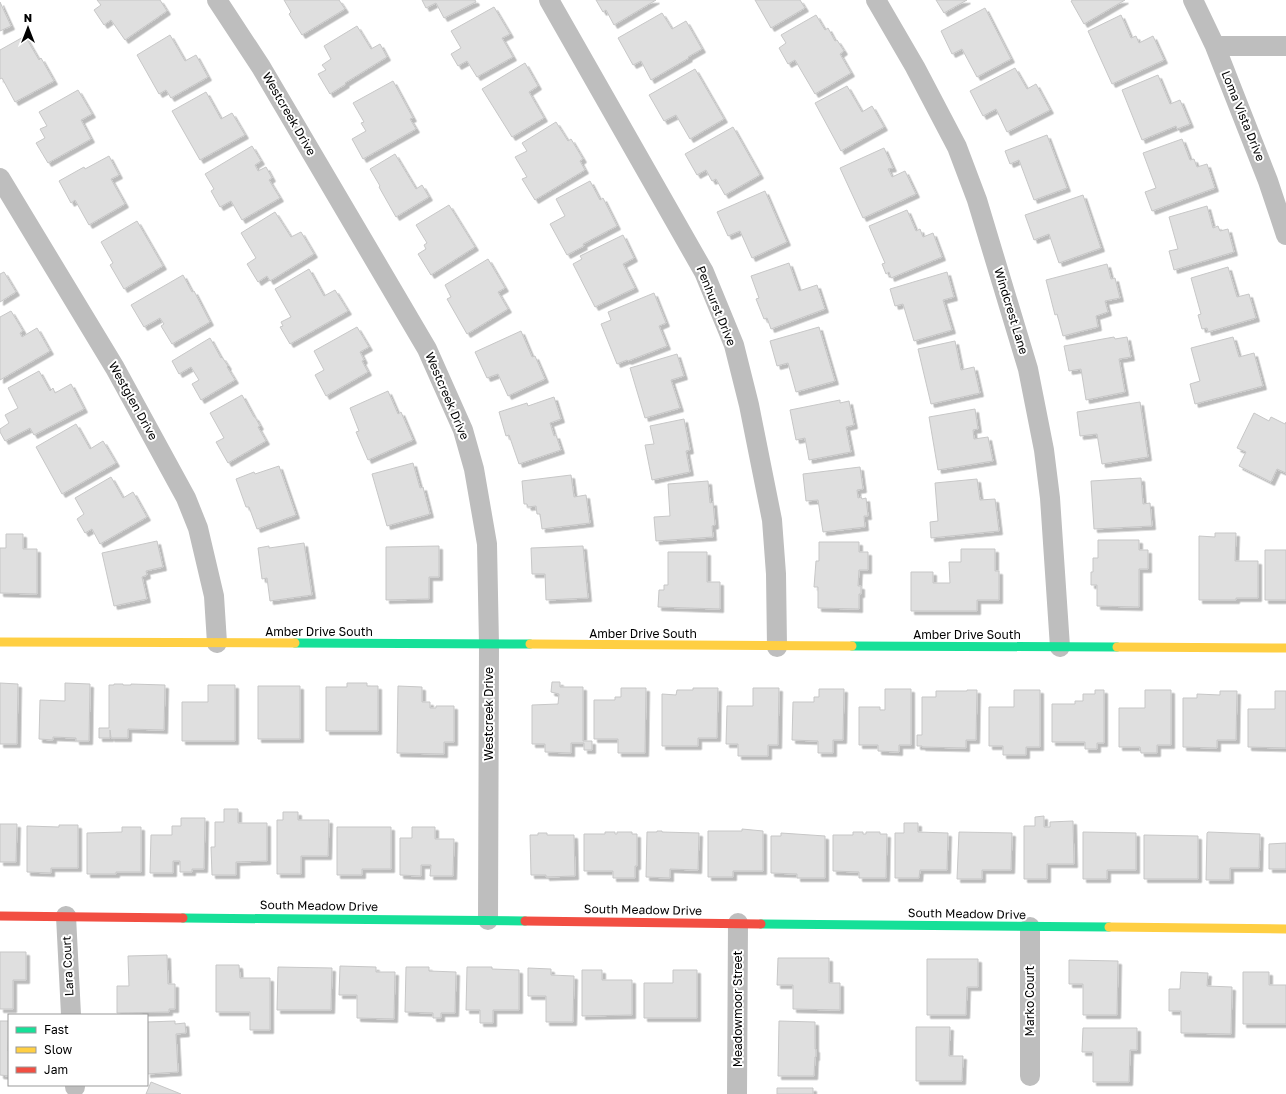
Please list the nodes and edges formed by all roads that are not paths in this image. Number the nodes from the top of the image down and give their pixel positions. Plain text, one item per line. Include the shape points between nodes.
1 (217, 0) edge
2 (549, 0) edge
3 (876, 0) edge
4 (1193, 0) edge
5 (1215, 46) junction
6 (1286, 46) edge
7 (0, 178) edge
8 (1286, 235) edge
9 (0, 642) edge
10 (217, 643) junction
11 (489, 645) junction
12 (777, 647) junction
13 (1060, 648) junction
14 (1286, 648) edge
15 (0, 916) edge
16 (66, 916) junction
17 (488, 920) junction
18 (738, 923) junction
19 (1030, 927) junction
20 (1286, 929) edge
21 (71, 1014) edge
22 (1030, 1076) dead end
23 (737, 1094) edge

1 - 11 street, Westcreek Drive via 261,67 427,349 464,430 474,469 487,544
2 - 12 street, Penhurst Drive via 704,272 734,345 772,520
3 - 13 street, Windcrest Lane via 957,147 977,200 1028,369 1044,450 1050,498
4 - 5 street, Loma Vista Drive
5 - 6 street
5 - 8 street, Loma Vista Drive via 1268,181
7 - 10 street, Westglen Drive via 116,368 186,498 198,528 214,596
9 - 10 street, Amber Drive South
10 - 11 street, Amber Drive South
11 - 12 street, Amber Drive South
11 - 17 street, Westcreek Drive
12 - 13 street, Amber Drive South
13 - 14 street, Amber Drive South
15 - 16 street, South Meadow Drive
16 - 17 street, South Meadow Drive
16 - 21 street, Lara Court
17 - 18 street, South Meadow Drive
18 - 19 street, South Meadow Drive
18 - 23 street, Meadowmoor Street
19 - 20 street, South Meadow Drive
19 - 22 street, Marko Court

